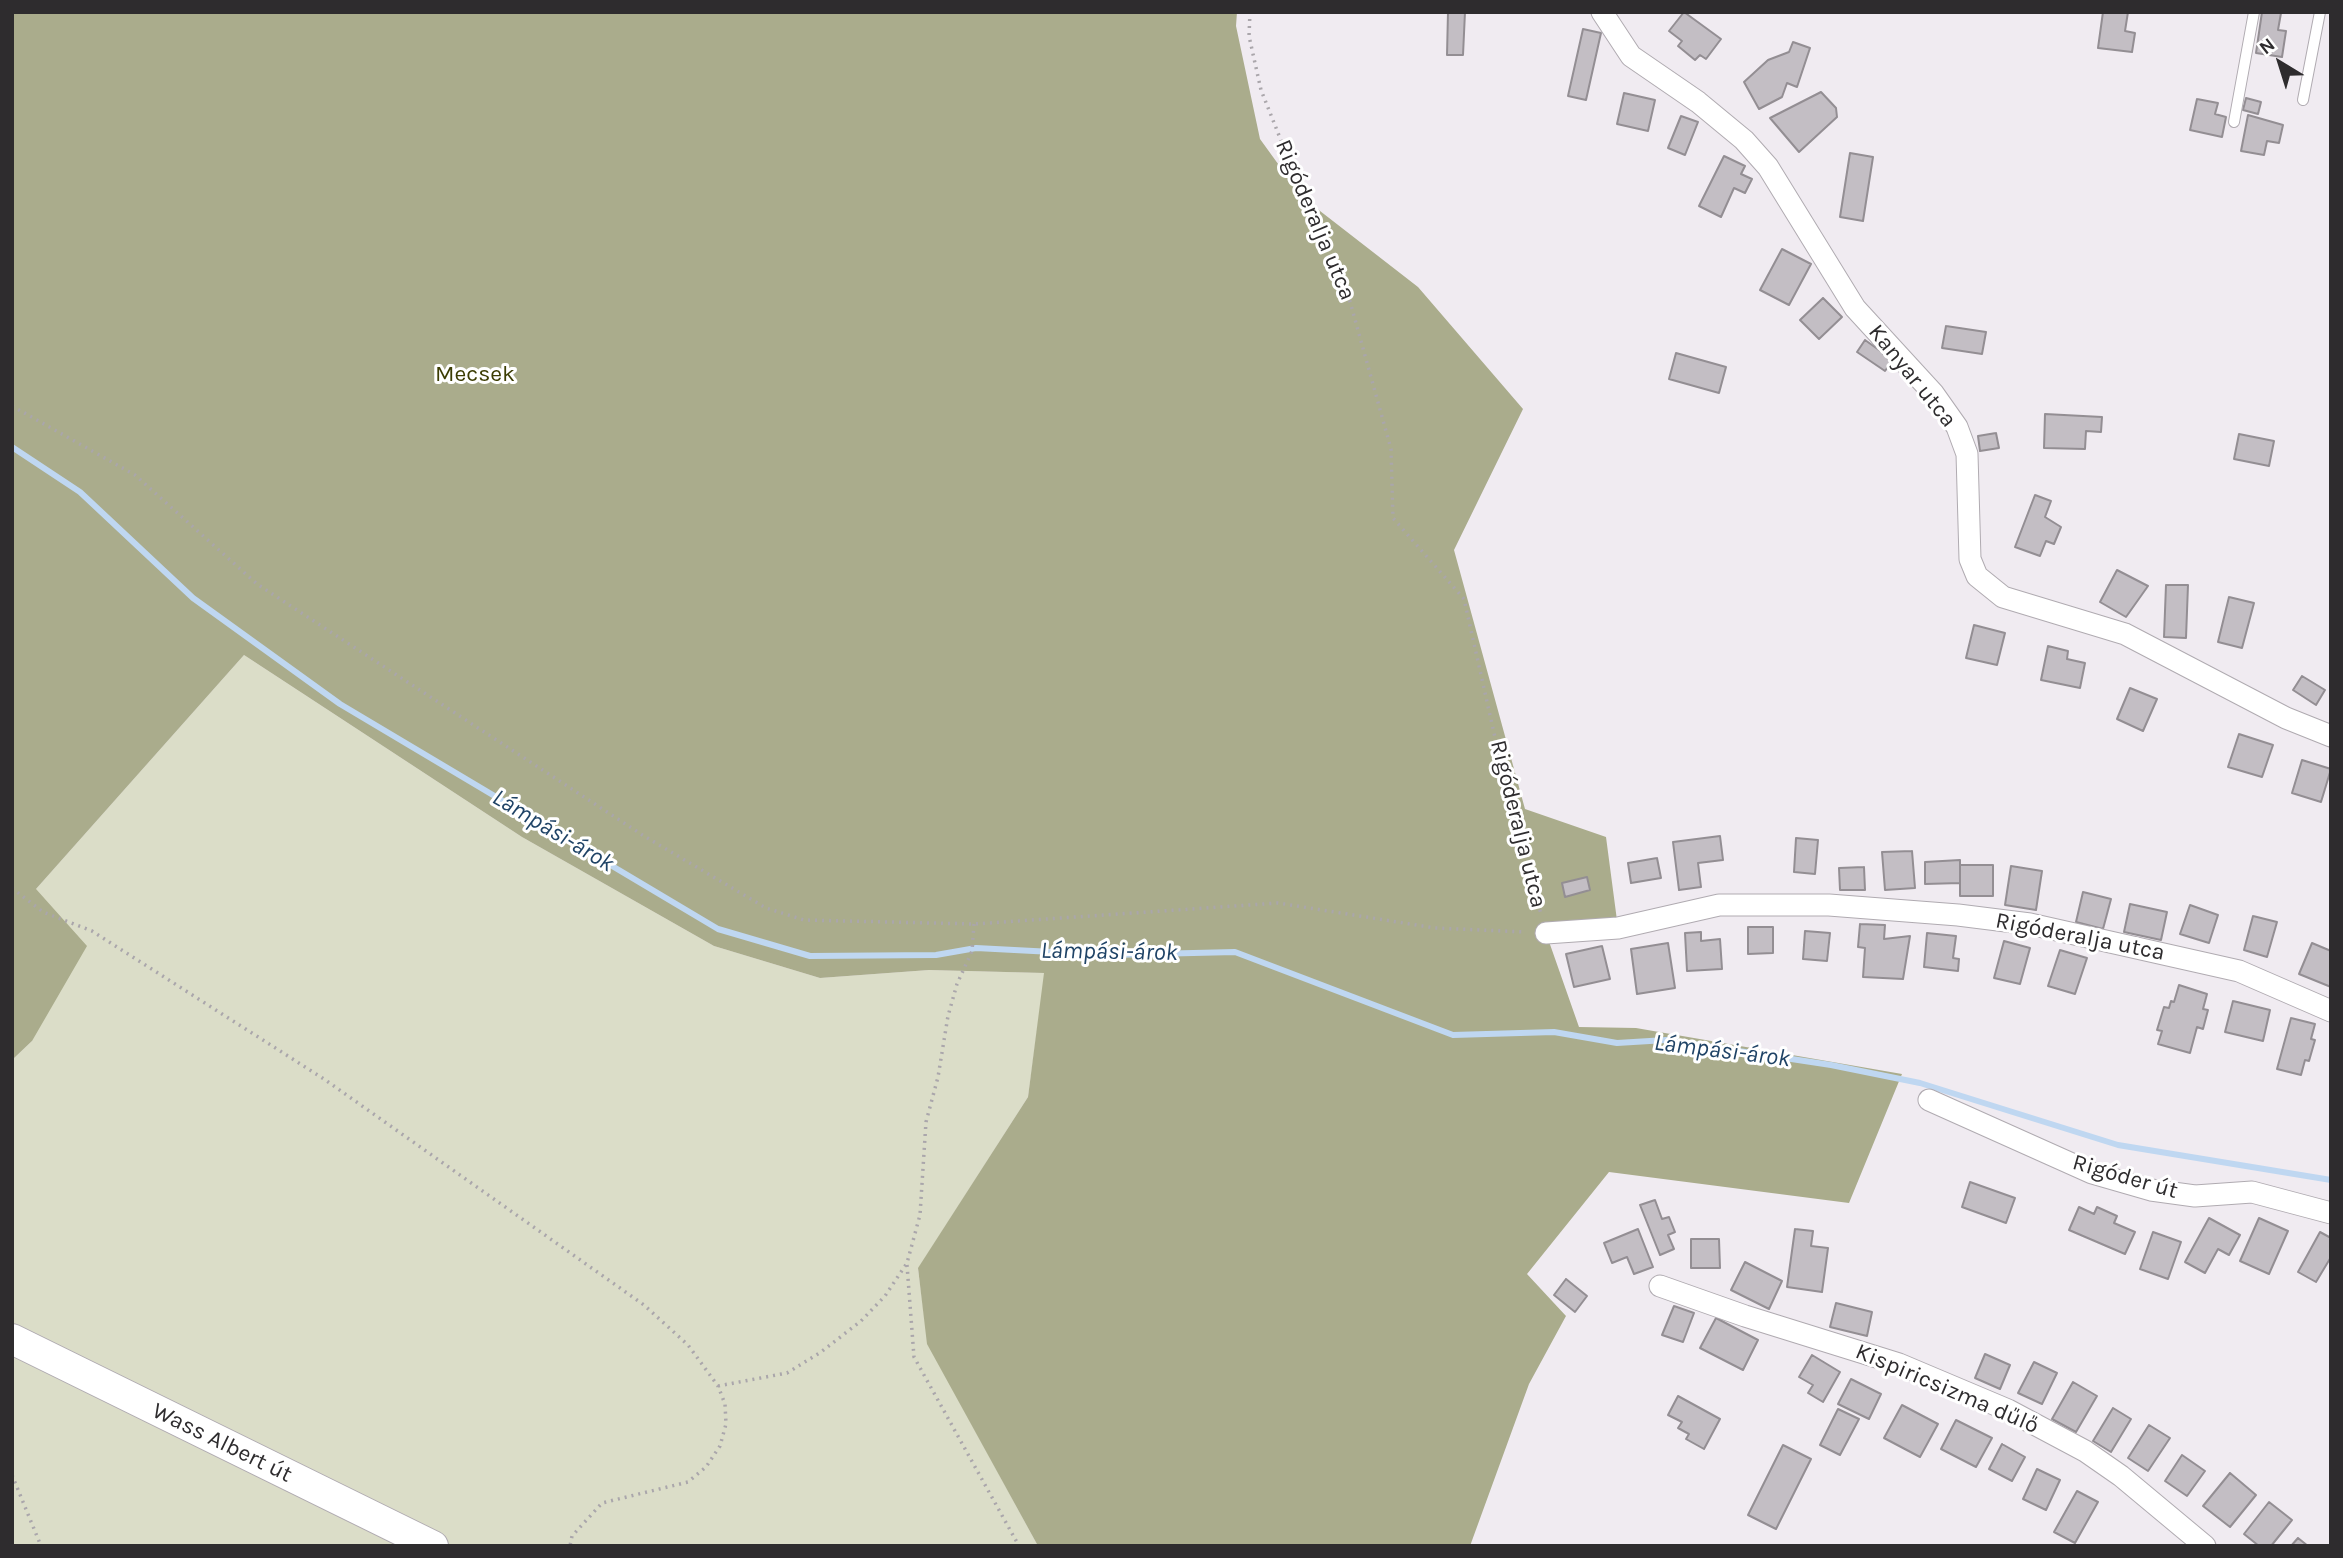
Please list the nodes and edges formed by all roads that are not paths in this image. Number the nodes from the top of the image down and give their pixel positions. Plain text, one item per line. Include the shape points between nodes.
1 (1602, 12) edge
2 (2254, 12) edge
3 (2320, 12) edge
4 (2304, 100) dead end
5 (2234, 122) dead end
6 (2331, 736) edge
7 (1546, 933) road end
8 (2331, 1011) edge
9 (1929, 1100) dead end
10 (2331, 1213) edge
11 (1660, 1286) dead end
12 (12, 1339) edge
13 (433, 1546) edge
14 (2205, 1546) edge

1 - 6 street, Kanyar utca via 1631,56 1698,102 1768,167 1855,308 1926,385 1957,427 1968,454 1970,559 1977,576 2003,597 2124,634 2286,718
2 - 5 lane
3 - 4 lane
7 - 8 street, Rigóderalja utca via 1618,928 1719,905 1829,905 1958,915 2030,924 2239,971
9 - 10 street, Rigóder út via 2092,1173 2195,1196 2252,1192
11 - 14 street, Kispiricsizma dűlő via 1899,1364 2008,1410 2094,1457
12 - 13 street, Wass Albert út

